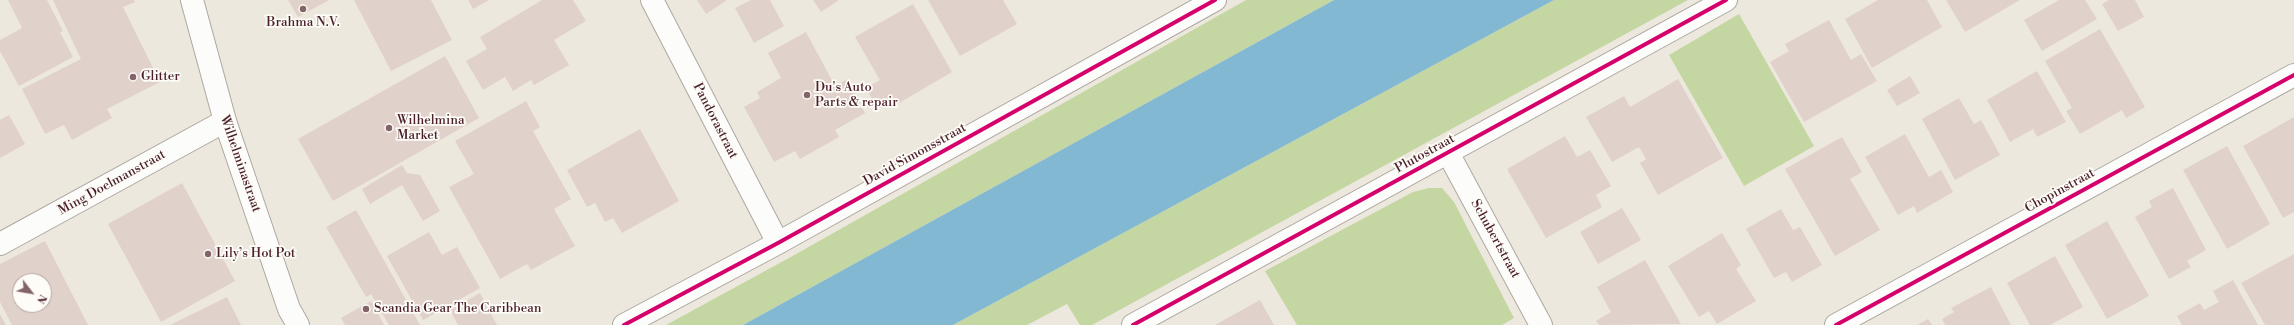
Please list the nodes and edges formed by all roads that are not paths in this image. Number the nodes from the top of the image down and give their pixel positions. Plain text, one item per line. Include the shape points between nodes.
1 (192, 0) edge
2 (652, 0) edge
3 (1216, 0) edge
4 (1726, 0) edge
5 (2294, 75) edge
6 (225, 121) junction
7 (1448, 153) junction
8 (778, 243) junction
9 (0, 244) edge
10 (298, 325) edge
11 (624, 325) edge
12 (1133, 325) edge
13 (1541, 325) edge
14 (1836, 325) edge

1 - 6 street, Wilhelminastraat
2 - 8 street, Pandorastraat
3 - 8 street, David Simonsstraat
4 - 7 street, Plutostraat
5 - 14 street, Chopinstraat
6 - 9 street, Ming Doelmanstraat
6 - 10 street, Wilhelminastraat via 289,309
7 - 12 street, Plutostraat
7 - 13 street, Schubertstraat
8 - 11 street, David Simonsstraat

